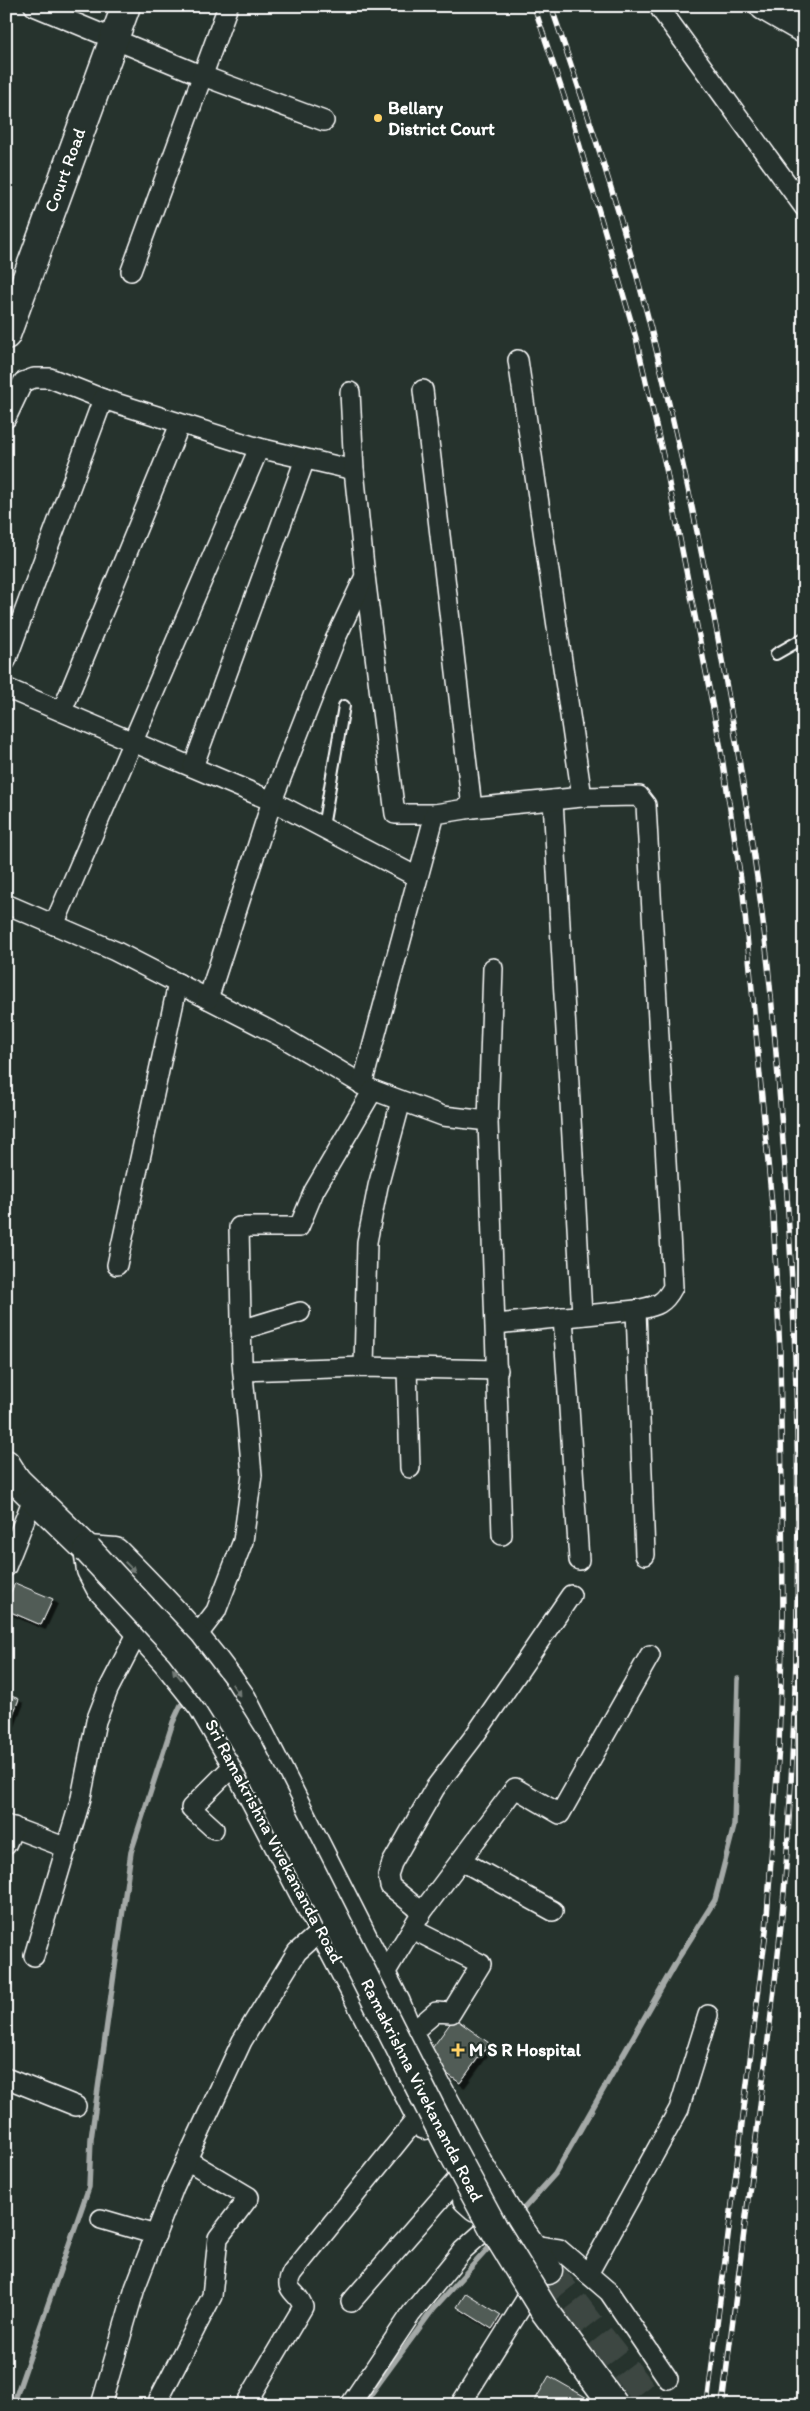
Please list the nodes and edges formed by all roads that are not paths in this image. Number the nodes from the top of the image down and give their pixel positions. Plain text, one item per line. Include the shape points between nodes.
1 (34, 6) edge
2 (126, 6) edge
3 (228, 6) edge
4 (764, 6) edge
5 (661, 10) dead end
6 (804, 29) edge
7 (113, 38) junction
8 (202, 76) junction
9 (324, 121) dead end
10 (804, 207) edge
11 (130, 271) dead end
12 (6, 334) edge
13 (518, 360) dead end
14 (423, 390) dead end
15 (350, 392) dead end
16 (103, 399) junction
17 (6, 418) edge
18 (180, 424) junction
19 (259, 448) junction
20 (305, 459) junction
21 (354, 470) junction
22 (365, 576) junction
23 (804, 638) edge
24 (776, 654) dead end
25 (6, 661) edge
26 (6, 688) edge
27 (344, 706) dead end
28 (62, 712) junction
29 (132, 743) junction
30 (193, 767) junction
31 (582, 797) junction
32 (553, 800) junction
33 (272, 801) junction
34 (472, 808) junction
35 (435, 814) junction
36 (323, 827) junction
37 (417, 877) junction
38 (6, 904) edge
39 (54, 925) junction
40 (493, 968) dead end
41 (178, 983) junction
42 (208, 999) junction
43 (368, 1088) junction
44 (401, 1101) junction
45 (488, 1121) junction
46 (117, 1265) dead end
47 (636, 1310) junction
48 (300, 1312) dead end
49 (582, 1315) junction
50 (563, 1317) junction
51 (496, 1324) junction
52 (242, 1330) junction
53 (364, 1367) junction
54 (407, 1369) junction
55 (498, 1370) junction
56 (243, 1371) junction
57 (410, 1468) dead end
58 (16, 1479) edge
59 (502, 1535) dead end
60 (88, 1550) junction
61 (646, 1555) dead end
62 (579, 1560) dead end
63 (6, 1567) edge
64 (571, 1595) dead end
65 (139, 1630) junction
66 (196, 1637) junction
67 (650, 1655) dead end
68 (236, 1763) junction
69 (214, 1829) dead end
70 (9, 1832) edge
71 (67, 1848) junction
72 (462, 1861) junction
73 (347, 1908) junction
74 (554, 1911) dead end
75 (422, 1912) junction
76 (412, 1929) junction
77 (322, 1930) junction
78 (34, 1956) dead end
79 (382, 1978) junction
80 (708, 2015) dead end
81 (409, 2035) junction
82 (6, 2078) edge
83 (440, 2092) junction
84 (76, 2106) dead end
85 (419, 2115) junction
86 (187, 2160) junction
87 (478, 2163) junction
88 (456, 2181) junction
89 (507, 2210) junction
90 (101, 2219) dead end
91 (156, 2235) junction
92 (528, 2239) junction
93 (548, 2270) tunnel mouth
94 (588, 2274) junction
95 (526, 2301) junction
96 (351, 2302) dead end
97 (668, 2379) dead end
98 (160, 2398) dead end
99 (101, 2405) edge
100 (246, 2405) edge
101 (350, 2405) edge
102 (460, 2405) edge
103 (600, 2405) edge
104 (614, 2405) edge

1 - 7 street
2 - 7 main road, Court Road
3 - 8 street
4 - 6 main road
5 - 10 street
7 - 8 street
7 - 12 main road, Court Road
8 - 9 street
8 - 11 street
13 - 31 street
14 - 34 street
15 - 21 street
16 - 17 street via 50,378 34,378 23,382
16 - 18 street
16 - 25 street
18 - 19 street
18 - 28 street
19 - 20 street
19 - 29 street
20 - 21 street
20 - 30 street
21 - 22 street
22 - 33 street via 335,640
22 - 35 street via 395,814
23 - 24 lane
26 - 28 street
27 - 36 lane
28 - 29 street
29 - 30 street
29 - 39 street
30 - 33 street
31 - 32 street
31 - 47 street via 639,796 646,805 672,1287 667,1298 657,1305
32 - 34 street
32 - 49 street
33 - 36 street
33 - 42 street
34 - 35 street
35 - 37 street
36 - 37 street
37 - 43 street
38 - 39 street
39 - 41 street
40 - 45 street
41 - 42 street
41 - 46 street
42 - 43 street via 284,1038
43 - 44 street
43 - 52 street via 314,1191 299,1227 240,1227
44 - 45 street via 443,1116
44 - 53 street via 367,1242
45 - 51 street
47 - 49 street
47 - 61 street
48 - 52 street
49 - 50 street
50 - 51 street
50 - 62 street
51 - 55 street
52 - 56 street
53 - 54 street
53 - 56 street
54 - 55 street
54 - 57 street
55 - 59 street
56 - 66 street via 252,1475 243,1541 216,1611
58 - 60 main road
58 - 63 street
60 - 65 main road, Sri Ramakrishna Vivekananda Road via 95,1579
60 -> 66 main road via 115,1552
60 - 104 main road, Ramakrishna Vivekananda Road, bridge via 181,1650 216,1696 250,1750 493,2228 544,2310
64 - 75 street via 435,1788 392,1863 388,1875 390,1886
68 -> 65 main road, Sri Ramakrishna Vivekananda Road via 202,1705
65 - 71 street via 96,1721 82,1798
66 -> 73 main road via 242,1699
67 - 72 street via 560,1814 515,1788
68 - 69 street via 191,1808
68 - 77 main road, Sri Ramakrishna Vivekananda Road
70 - 71 street
71 - 78 street
72 - 74 street
72 - 75 street
73 - 77 street
73 - 79 main road
75 - 76 street
76 - 79 street
76 - 81 street via 480,1964 451,2013 436,2012
77 - 85 main road, Sri Ramakrishna Vivekananda Road
77 - 86 street via 297,1952 242,2041
79 - 81 main road
80 - 94 street via 679,2109
81 - 83 main road
82 - 84 street
83 - 85 street
83 - 87 main road
85 - 88 main road, Sri Ramakrishna Vivekananda Road
85 - 100 street via 292,2273 289,2288 303,2306
86 - 91 street
86 - 98 street via 249,2197 218,2238 212,2296
87 - 88 street
87 - 89 main road
88 - 89 main road, Sri Ramakrishna Vivekananda Road via 469,2203 476,2207
88 - 96 street
89 - 92 main road
89 - 101 street via 462,2250 411,2314
90 - 91 street
91 - 99 street via 135,2288
92 - 93 main road
92 - 94 street via 559,2249
92 - 95 street via 510,2261 509,2268
94 - 97 street via 609,2292
95 - 102 street
95 - 103 street

